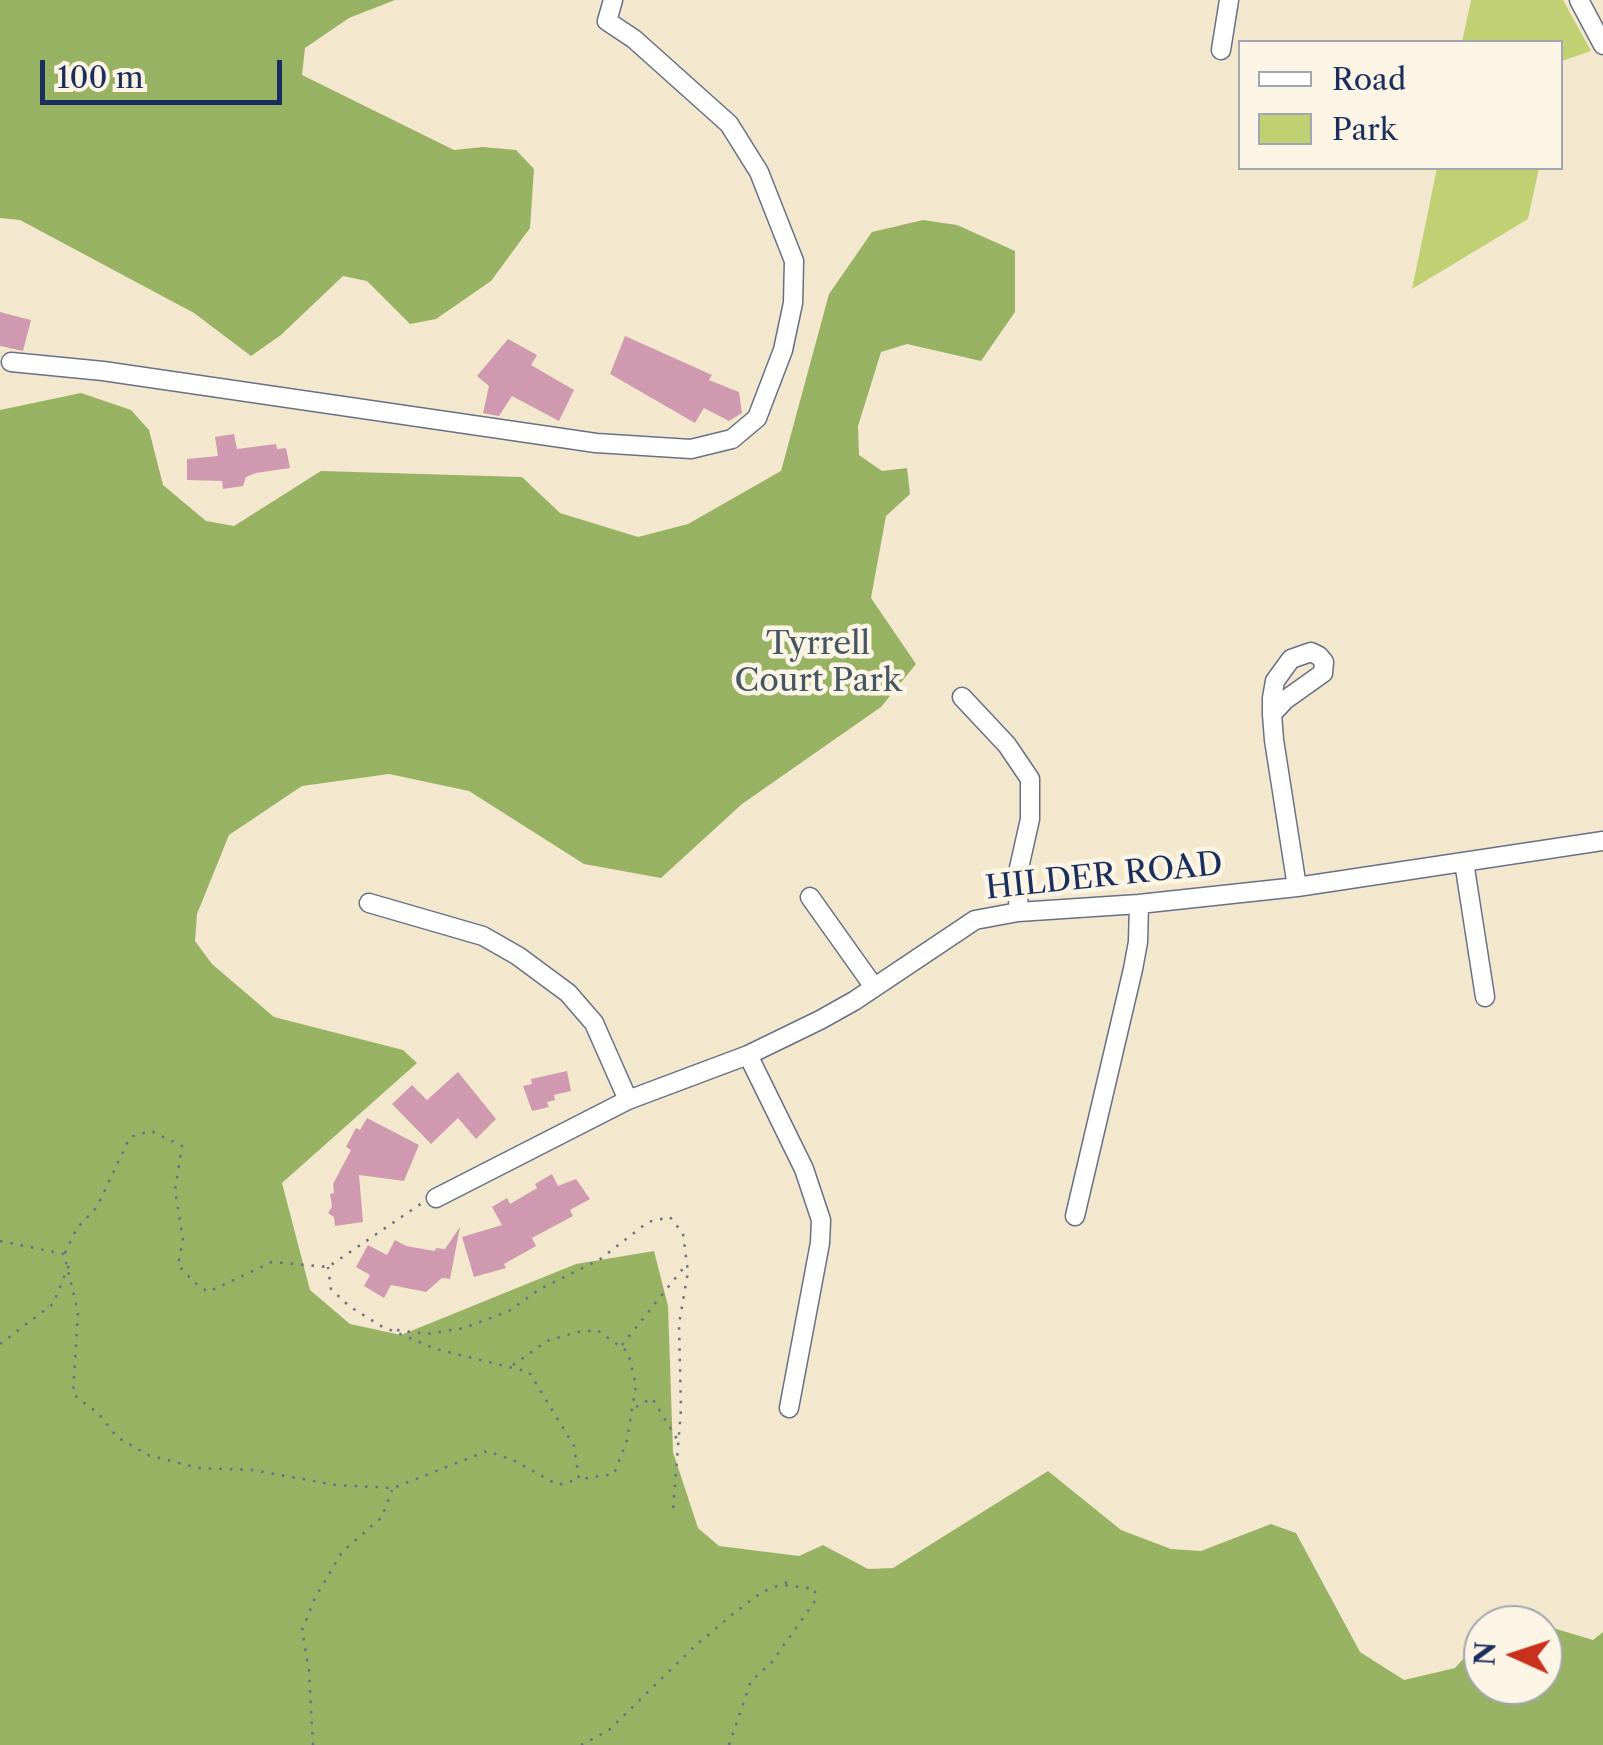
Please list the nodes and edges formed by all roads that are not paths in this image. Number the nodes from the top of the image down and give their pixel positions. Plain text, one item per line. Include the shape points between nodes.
1 (612, 0) edge
2 (1228, 0) edge
3 (1579, 0) edge
4 (1603, 44) edge
5 (1220, 50) dead end
6 (11, 362) dead end
7 (962, 696) dead end
8 (1272, 714) dead end
9 (1603, 840) edge
10 (1464, 862) junction
11 (1297, 887) junction
12 (810, 897) dead end
13 (369, 902) dead end
14 (1139, 904) junction
15 (1018, 912) junction
16 (874, 987) junction
17 (1485, 997) dead end
18 (748, 1055) junction
19 (628, 1100) junction
20 (436, 1198) road end
21 (1075, 1216) dead end
22 (789, 1408) dead end

1 - 6 street via 607,20 729,124 759,172 794,261 782,350 757,418 732,439 691,449 596,442
2 - 5 street
3 - 4 street
7 - 15 street via 1030,780
8 - 11 street
9 - 10 street, HILDER ROAD
10 - 11 street, HILDER ROAD
10 - 17 street
11 - 14 street, HILDER ROAD
12 - 16 street
13 - 19 street via 483,936 568,993 594,1023
14 - 15 street, HILDER ROAD
14 - 21 street via 1136,956
15 - 16 street, HILDER ROAD via 974,920
16 - 18 street, HILDER ROAD
18 - 19 street, HILDER ROAD
18 - 22 street via 804,1169 821,1220
19 - 20 street, HILDER ROAD

